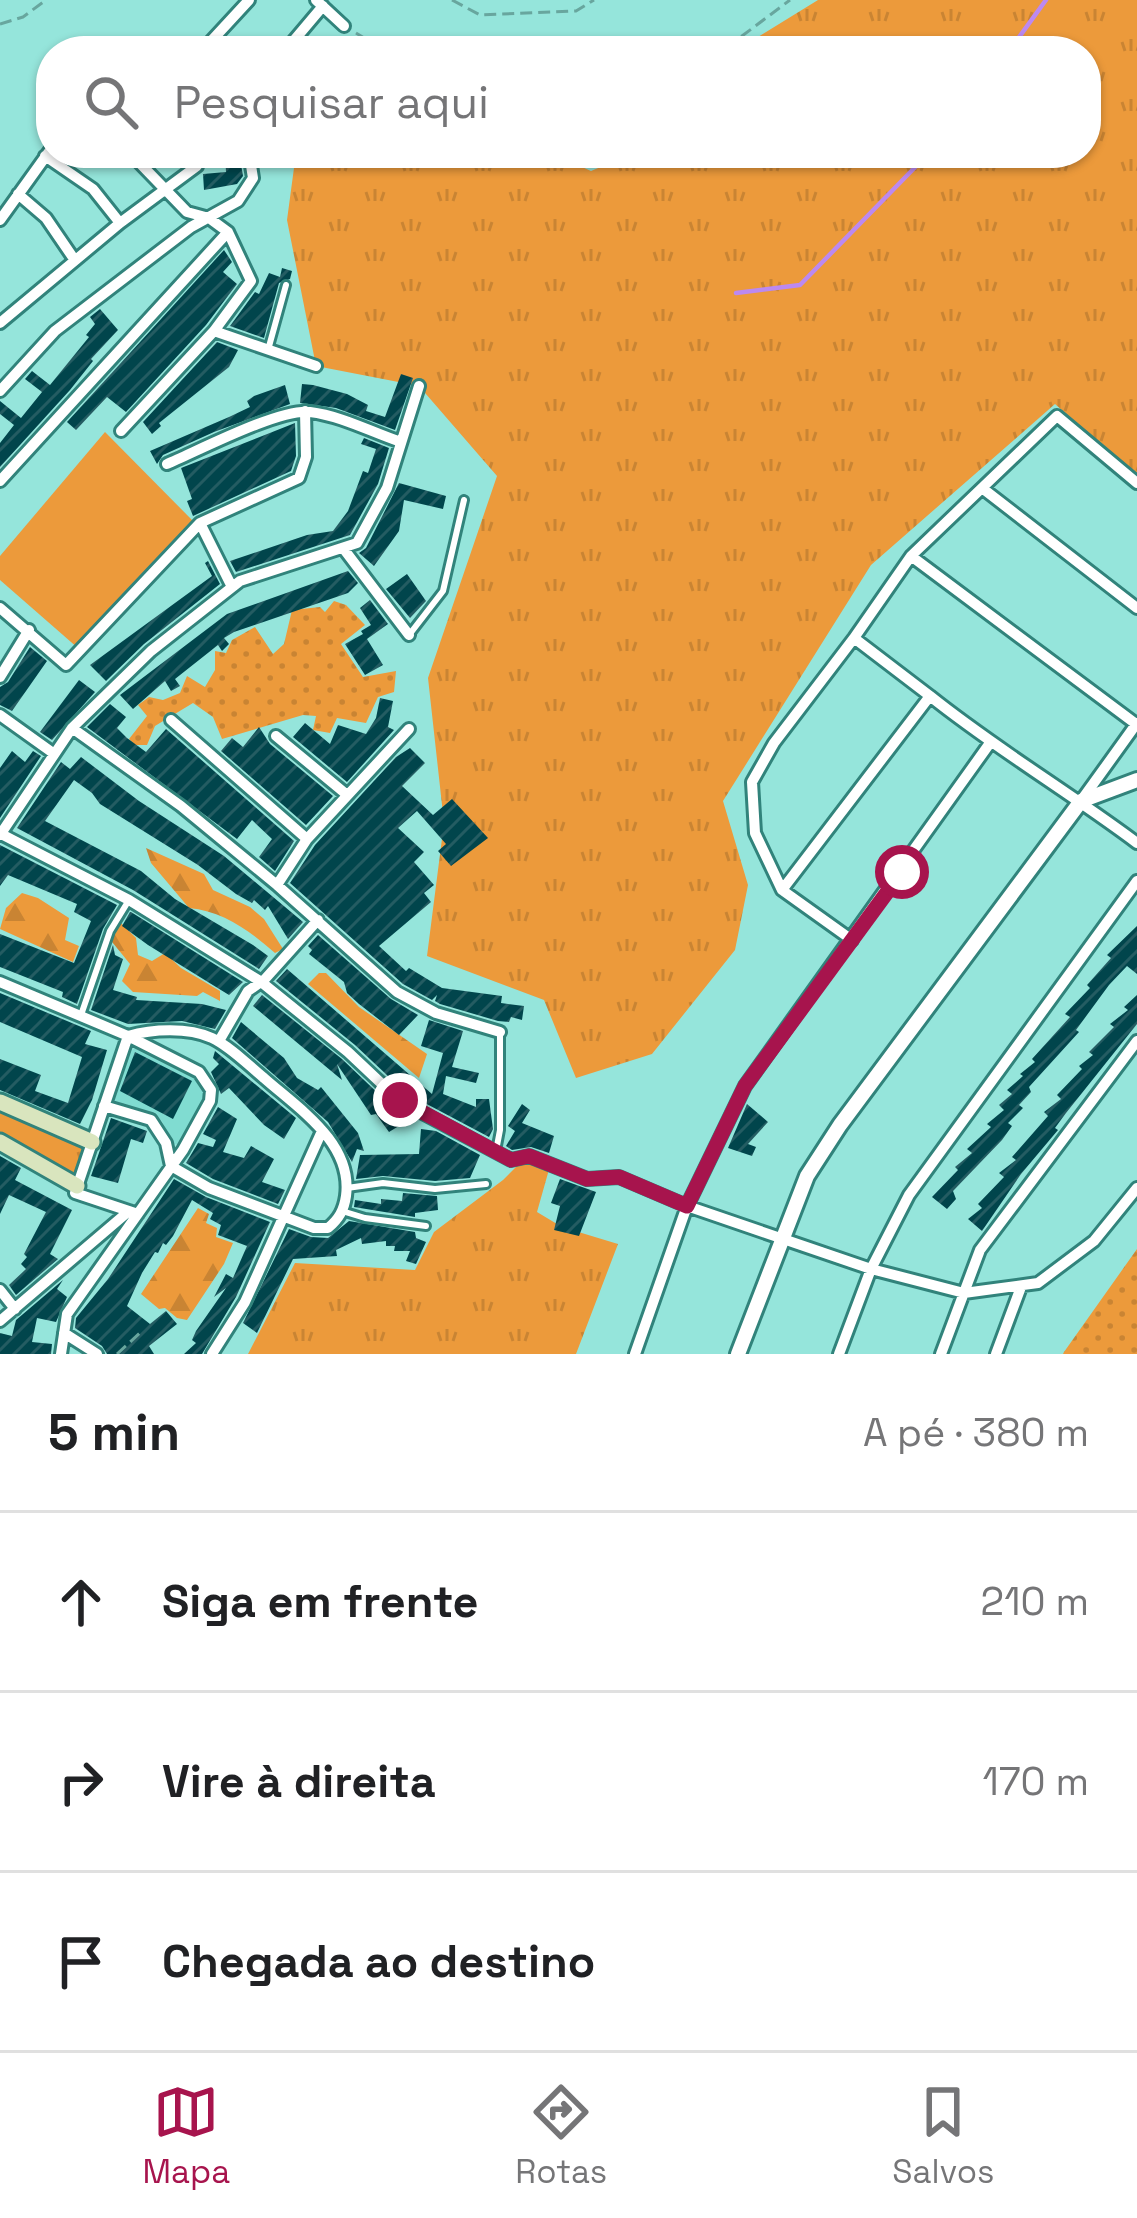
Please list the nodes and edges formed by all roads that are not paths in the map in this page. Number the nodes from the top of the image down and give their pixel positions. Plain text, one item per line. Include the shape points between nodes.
1 (249, 0) edge
2 (320, 3) edge
3 (344, 26) road end
4 (216, 36) edge
5 (296, 36) edge
6 (37, 168) edge
7 (68, 168) edge
8 (146, 168) edge
9 (194, 168) edge
10 (251, 168) edge
11 (167, 188) junction
12 (18, 194) junction
13 (208, 218) junction
14 (0, 220) edge
15 (120, 223) junction
16 (228, 232) junction
17 (74, 259) junction
18 (286, 285) dead end
19 (0, 323) edge
20 (214, 331) junction
21 (268, 350) junction
22 (316, 365) dead end
23 (418, 386) dead end
24 (0, 391) edge
25 (304, 410) junction
26 (121, 430) dead end
27 (401, 442) junction
28 (166, 464) dead end
29 (0, 481) edge
30 (1137, 483) edge
31 (982, 488) junction
32 (464, 500) dead end
33 (200, 524) junction
34 (344, 548) junction
35 (911, 556) junction
36 (232, 587) junction
37 (0, 608) edge
38 (1137, 608) edge
39 (29, 631) junction
40 (409, 635) joint
41 (854, 638) junction
42 (0, 676) edge
43 (929, 696) junction
44 (0, 715) edge
45 (171, 720) dead end
46 (1137, 723) edge
47 (72, 728) junction
48 (410, 728) dead end
49 (276, 736) dead end
50 (990, 743) junction
51 (53, 753) junction
52 (1137, 780) edge
53 (346, 794) junction
54 (1082, 801) junction
55 (0, 834) edge
56 (308, 839) junction
57 (1137, 843) edge
58 (1137, 881) edge
59 (278, 885) junction
60 (782, 890) junction
61 (130, 900) junction
62 (318, 920) junction
63 (852, 940) junction
64 (260, 981) junction
65 (0, 982) edge
66 (81, 1016) junction
67 (500, 1032) joint
68 (128, 1036) junction
69 (1137, 1041) edge
70 (219, 1042) junction
71 (0, 1102) edge
72 (104, 1106) junction
73 (322, 1131) junction
74 (0, 1142) edge
75 (92, 1142) junction
76 (496, 1151) junction
77 (171, 1166) junction
78 (487, 1184) dead end
79 (77, 1186) junction
80 (346, 1188) junction
81 (1137, 1188) edge
82 (687, 1206) junction
83 (342, 1210) junction
84 (134, 1213) junction
85 (283, 1218) junction
86 (426, 1226) dead end
87 (782, 1237) junction
88 (871, 1269) junction
89 (1022, 1287) junction
90 (0, 1290) edge
91 (964, 1293) junction
92 (15, 1309) junction
93 (0, 1322) edge
94 (64, 1333) junction
95 (61, 1354) edge
96 (97, 1354) edge
97 (212, 1354) edge
98 (635, 1354) edge
99 (738, 1354) edge
100 (839, 1354) edge
101 (941, 1354) edge
102 (996, 1354) edge

1 - 4 street
2 - 3 street
2 - 5 street
6 - 12 street
7 - 15 street
8 - 11 street
9 - 11 street
10 - 13 street via 238,201
11 - 13 street via 187,212
11 - 15 street
12 - 14 street
12 - 17 street
13 - 16 street
13 - 24 street via 55,331
15 - 17 street
16 - 20 street via 251,281
16 - 29 street
17 - 19 street
18 - 21 lane
20 - 21 street
20 - 26 street
21 - 22 street
23 - 27 street
25 - 27 street
25 - 28 street
25 - 33 street via 307,457 299,478
27 - 34 street via 357,543
30 - 31 street via 1057,416
31 - 35 street
31 - 38 street
32 - 40 lane via 443,590
33 - 36 street
33 - 39 street via 66,665
34 - 36 street
34 - 40 street
35 - 41 street
35 - 46 street
36 - 47 street
37 - 39 street
39 - 42 street
41 - 43 street
41 - 60 street via 752,782 755,833
43 - 50 street
43 - 60 street
44 - 51 street
45 - 56 street
46 - 54 street
47 - 51 street
47 - 59 street
48 - 53 street
49 - 53 street
50 - 54 street
50 - 63 street
51 - 55 street
52 - 54 street
53 - 56 street
54 - 57 street
54 - 87 street via 840,1125
55 - 61 street
56 - 59 street
58 - 88 street via 909,1195
59 - 62 street
60 - 63 street
61 - 64 street
61 - 66 lane
62 - 64 street
62 - 67 street via 418,1006
63 - 82 street via 745,1086
64 - 70 street
64 - 76 street via 400,1100
65 - 66 street
66 - 68 street
67 - 76 lane
68 - 70 street via 197,1033
68 - 72 street
68 - 77 street via 199,1072 211,1090
69 - 91 street via 980,1250
70 - 73 street
71 - 75 main road
72 - 75 street
72 - 77 street via 151,1120
73 - 80 street via 343,1161
73 - 85 street
74 - 79 main road
75 - 79 street
76 - 82 street via 587,1179 619,1177
77 - 84 street
77 - 85 street
78 - 80 lane
79 - 84 street via 75,1193
80 - 83 street
81 - 89 street via 1094,1241
82 - 87 street
82 - 98 street
83 - 85 street via 328,1228
83 - 86 lane
84 - 92 street
84 - 94 street via 68,1314
85 - 97 street
87 - 88 street
87 - 99 street
88 - 91 street
88 - 100 street
89 - 91 street
89 - 102 street
90 - 92 street
91 - 101 street
92 - 93 street
94 - 95 street
94 - 96 street

